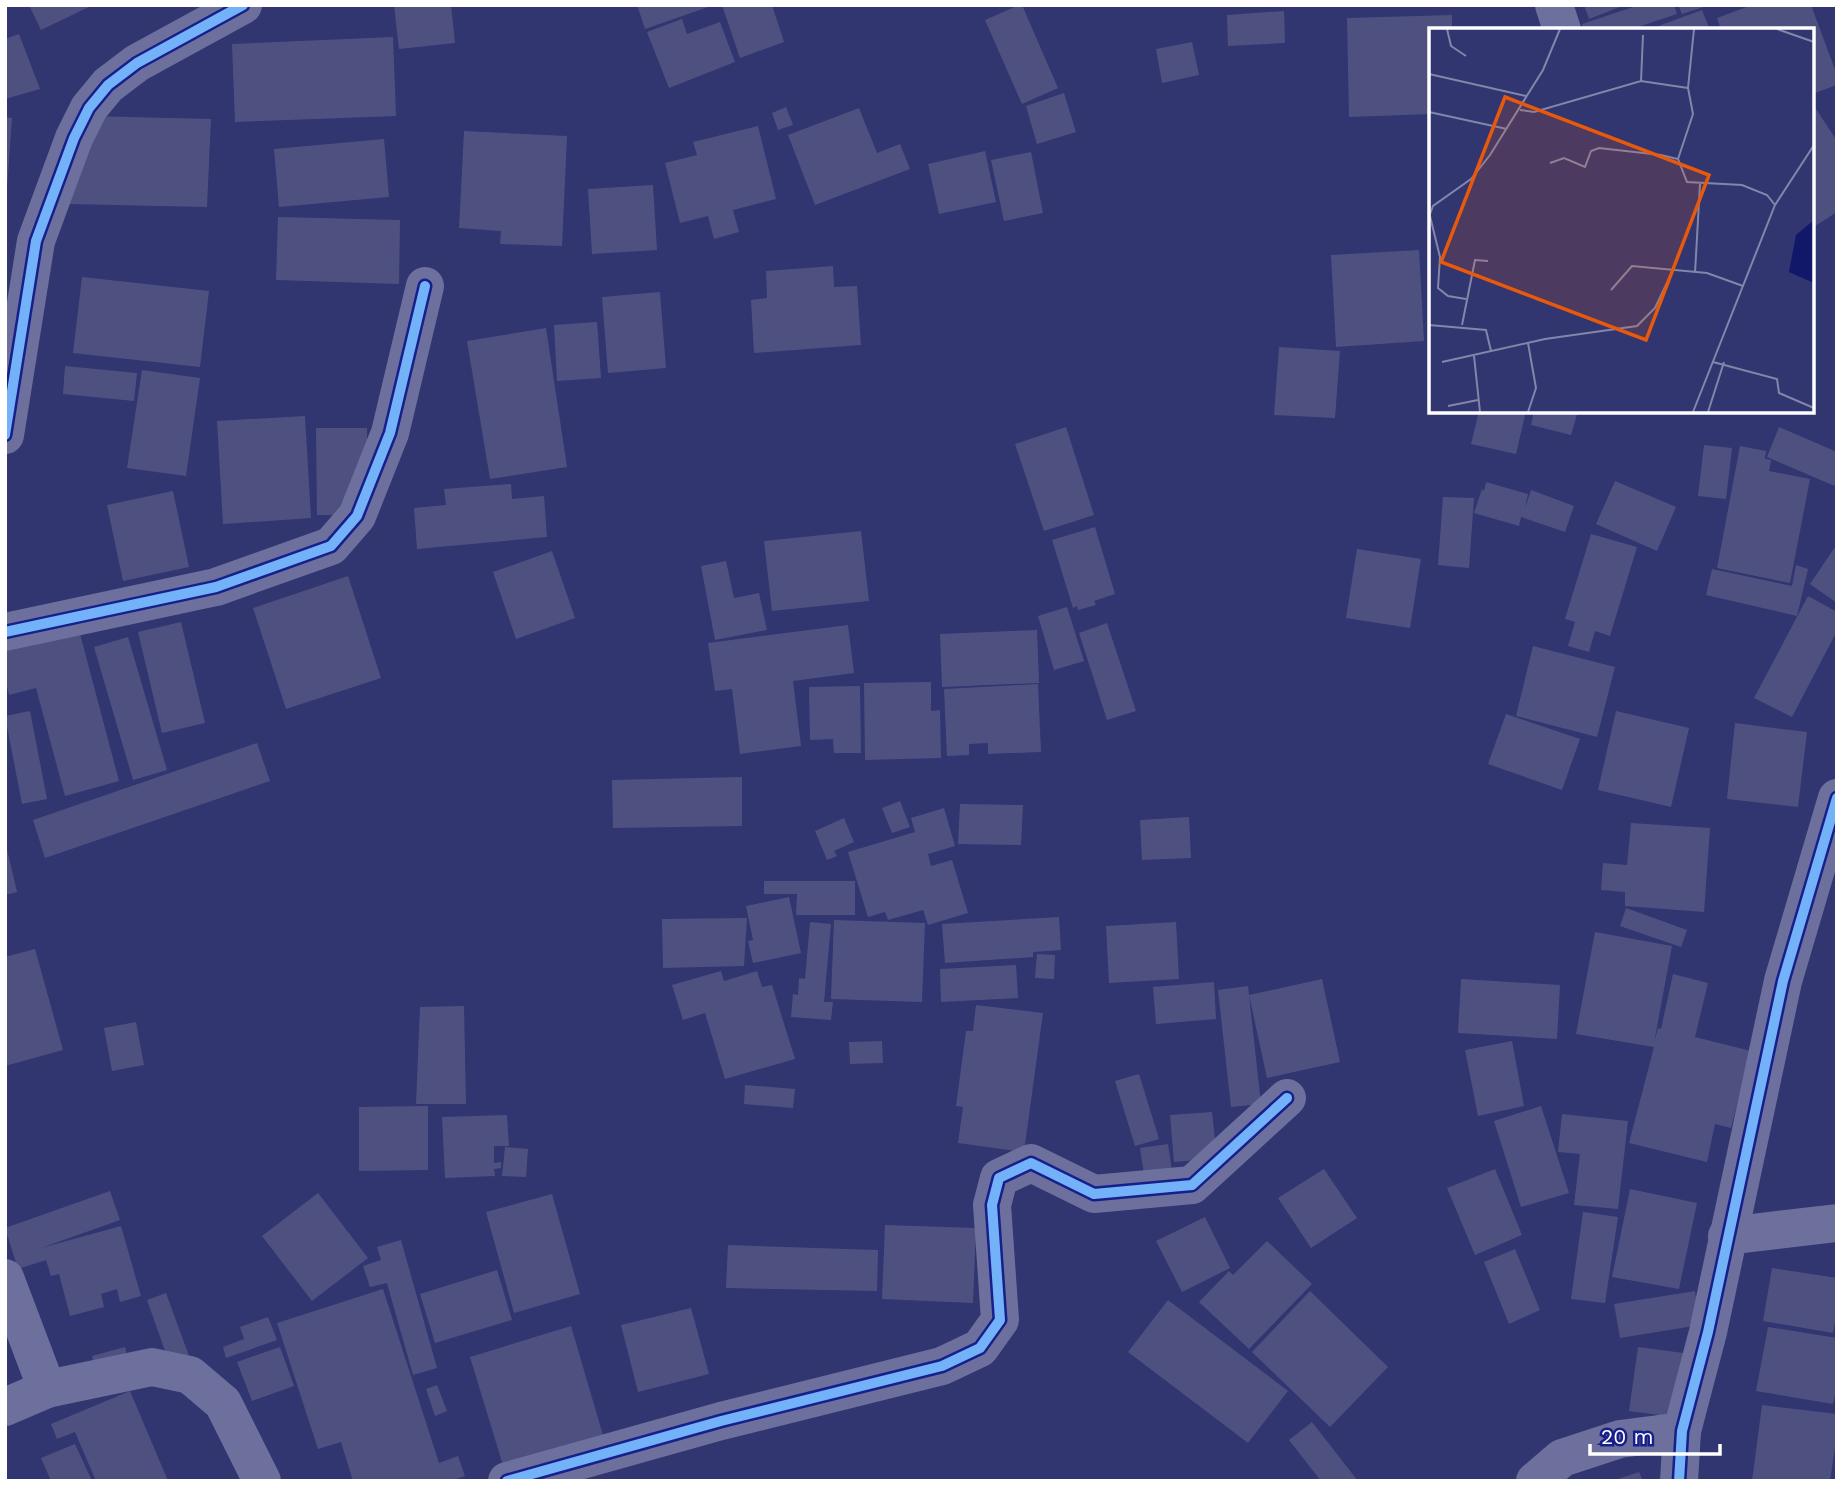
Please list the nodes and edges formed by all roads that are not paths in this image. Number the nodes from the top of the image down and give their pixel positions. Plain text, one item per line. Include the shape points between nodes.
1 (243, 5) edge
2 (1554, 5) edge
3 (1561, 28) edge
4 (425, 286) dead end
5 (5, 435) edge
6 (5, 632) edge
7 (1837, 798) edge
8 (1287, 1098) dead end
9 (1837, 1223) edge
10 (1727, 1236) junction
11 (5, 1278) edge
12 (47, 1389) junction
13 (5, 1407) edge
14 (1682, 1431) junction
15 (262, 1481) edge
16 (507, 1481) edge
17 (1535, 1481) edge
18 (1679, 1481) edge

1 - 5 street via 137,63 108,85 89,108 36,241
2 - 3 street
4 - 6 street via 390,433 357,516 331,547 216,587
7 - 10 street via 1783,981
8 - 16 street via 1192,1185 1094,1194 1031,1163 999,1178 992,1205 1000,1320 980,1348 942,1366
9 - 10 street
10 - 14 street
11 - 12 street
12 - 13 street
12 - 15 street via 152,1367 190,1375 223,1403
14 - 17 street via 1620,1439 1562,1458
14 - 18 street

